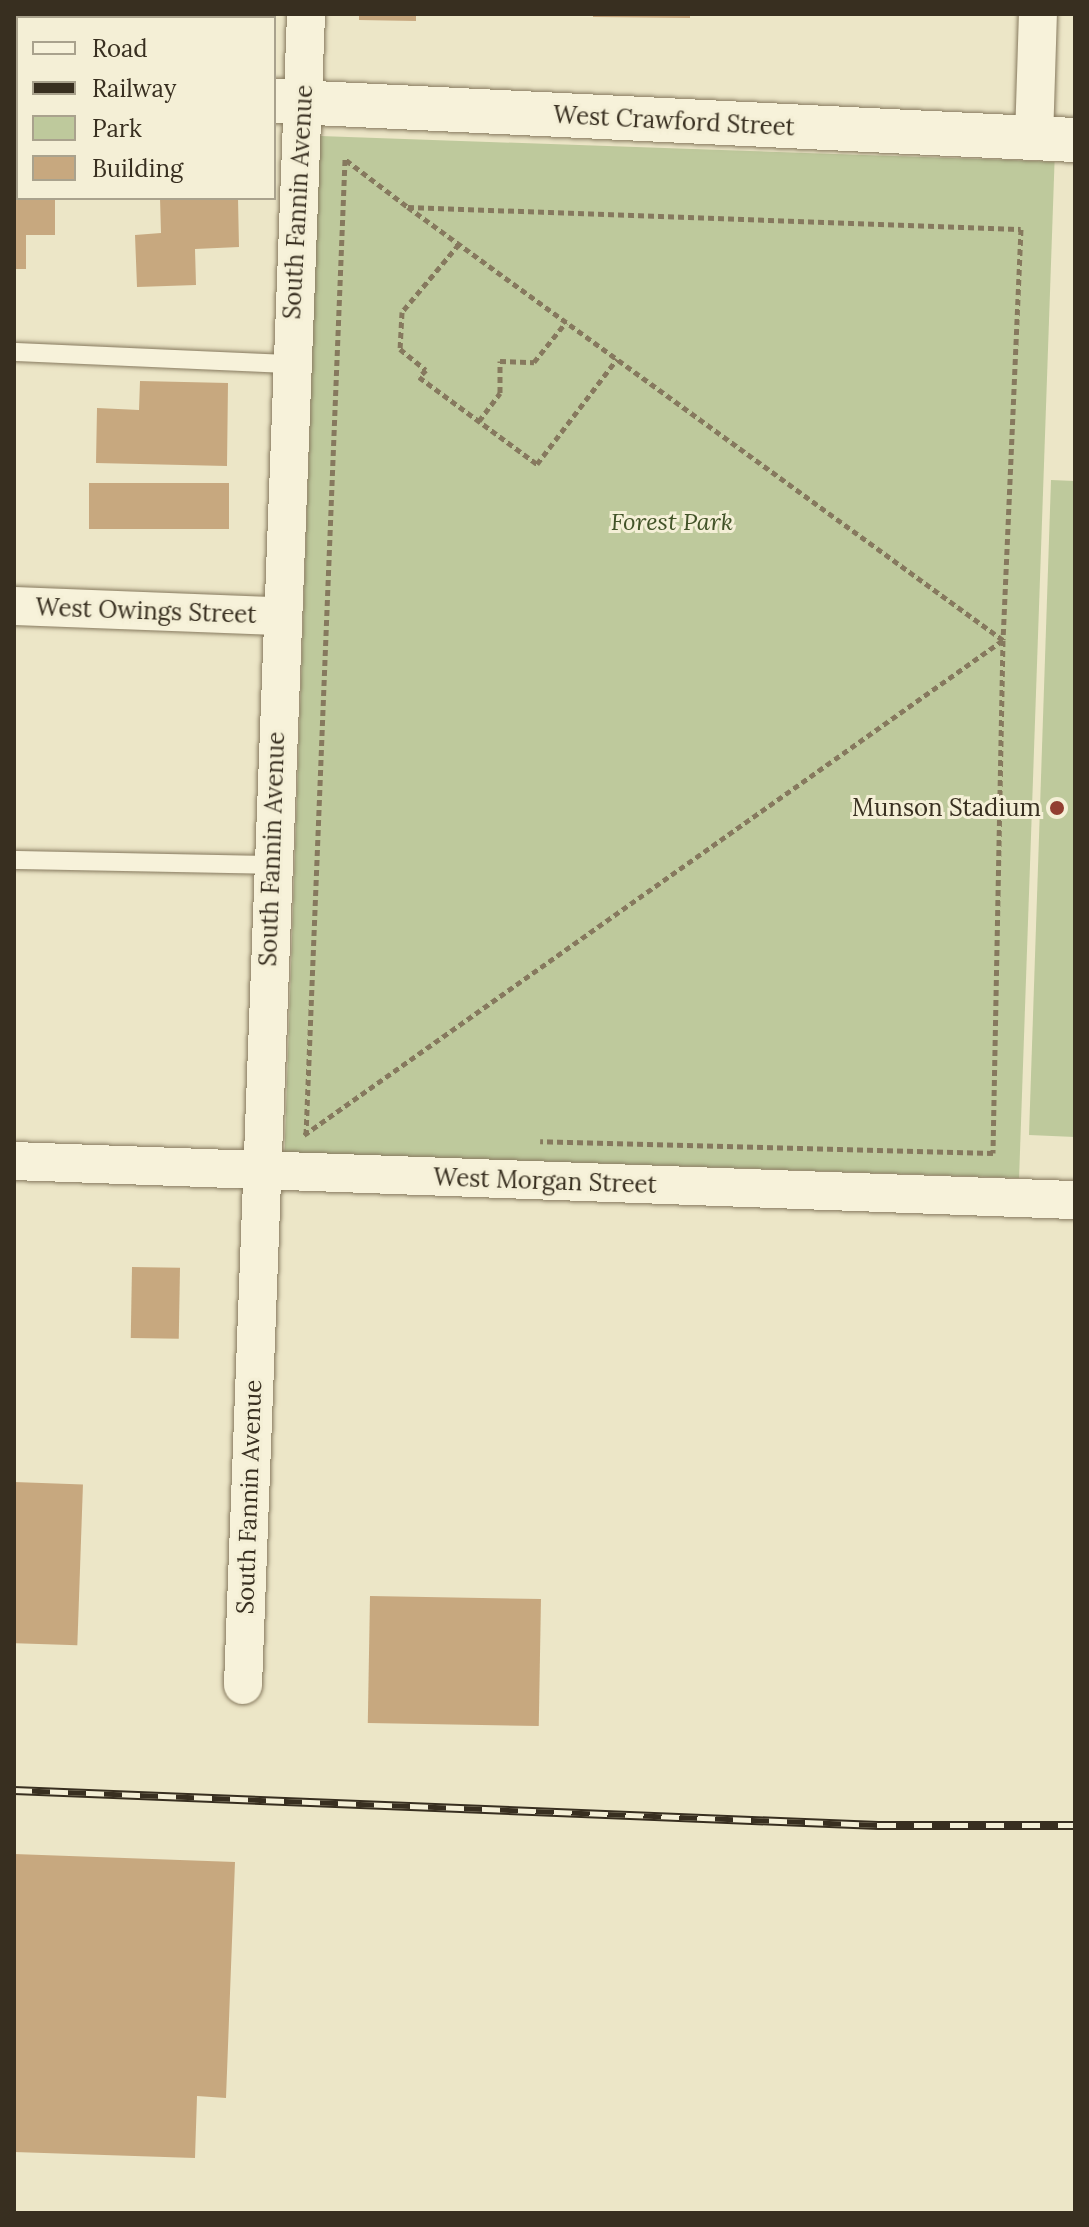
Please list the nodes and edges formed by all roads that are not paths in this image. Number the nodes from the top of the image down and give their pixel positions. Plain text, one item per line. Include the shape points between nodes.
1 (306, 14) edge
2 (1038, 14) edge
3 (288, 102) edge
4 (1054, 139) edge
5 (14, 352) edge
6 (290, 364) junction
7 (14, 606) edge
8 (278, 616) junction
9 (14, 860) edge
10 (272, 865) junction
11 (14, 1161) edge
12 (261, 1170) junction
13 (1075, 1200) edge
14 (243, 1685) dead end

1 - 3 street, South Fannin Avenue
2 - 4 street
3 - 4 street, West Crawford Street
3 - 6 street, South Fannin Avenue
5 - 6 lane
6 - 8 street, South Fannin Avenue
7 - 8 street, West Owings Street
8 - 10 street, South Fannin Avenue
9 - 10 lane
10 - 12 street, South Fannin Avenue
11 - 12 street, West Morgan Street
12 - 13 street, West Morgan Street
12 - 14 street, South Fannin Avenue

